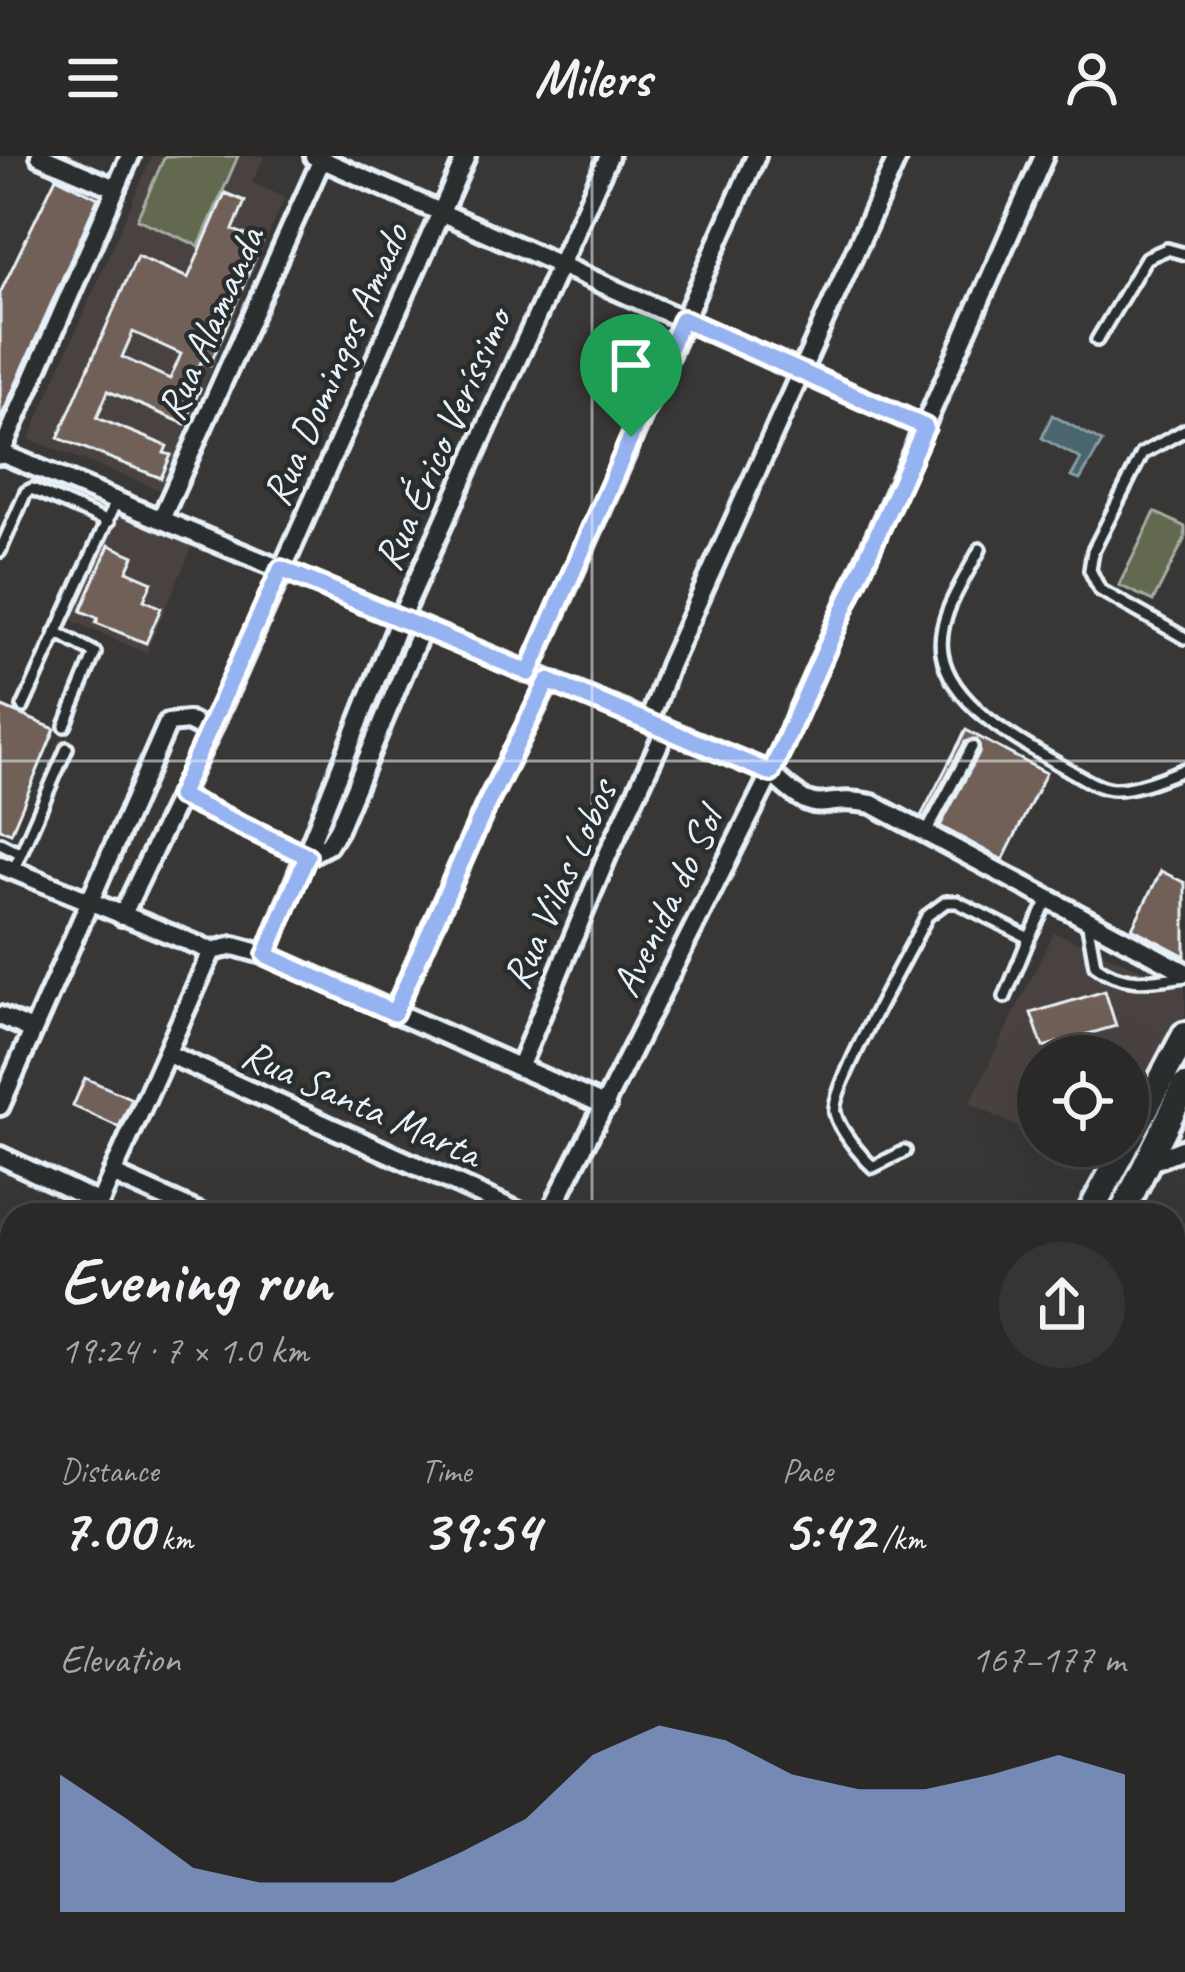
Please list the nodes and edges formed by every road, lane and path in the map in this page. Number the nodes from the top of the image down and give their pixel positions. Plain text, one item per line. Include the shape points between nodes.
1 (40, 156) edge
2 (130, 156) edge
3 (466, 156) edge
4 (609, 156) edge
5 (756, 156) edge
6 (898, 156) edge
7 (1044, 156) edge
8 (318, 158) edge
9 (115, 188) junction
10 (441, 212) junction
11 (1185, 254) edge
12 (559, 264) junction
13 (682, 319) junction
14 (1097, 340) dead end
15 (801, 372) junction
16 (925, 427) junction
17 (1185, 430) edge
18 (0, 454) edge
19 (117, 499) junction
20 (162, 517) junction
21 (107, 522) junction
22 (980, 549) dead end
23 (0, 550) edge
24 (281, 569) junction
25 (400, 619) junction
26 (422, 628) junction
27 (56, 632) junction
28 (1185, 638) edge
29 (529, 673) junction
30 (548, 681) junction
31 (22, 707) dead end
32 (65, 726) dead end
33 (657, 726) junction
34 (210, 732) junction
35 (972, 747) dead end
36 (67, 748) dead end
37 (1185, 769) edge
38 (771, 773) junction
39 (179, 796) junction
40 (926, 833) junction
41 (0, 843) edge
42 (20, 853) junction
43 (307, 856) junction
44 (7, 868) edge
45 (1049, 898) junction
46 (90, 904) junction
47 (122, 916) junction
48 (1088, 920) junction
49 (1029, 938) junction
50 (212, 951) junction
51 (266, 955) junction
52 (1185, 974) edge
53 (1005, 997) dead end
54 (394, 1013) junction
55 (0, 1016) edge
56 (32, 1030) junction
57 (1185, 1035) edge
58 (168, 1054) junction
59 (519, 1068) junction
60 (1175, 1098) edge
61 (0, 1106) edge
62 (606, 1106) junction
63 (1149, 1123) edge
64 (1185, 1148) edge
65 (905, 1151) dead end
66 (0, 1156) edge
67 (1149, 1162) edge
68 (1149, 1164) edge
69 (1115, 1167) edge
70 (1146, 1167) edge
71 (112, 1174) junction
72 (85, 1203) edge
73 (99, 1203) edge
74 (177, 1203) edge
75 (499, 1203) edge
76 (555, 1203) edge
77 (1095, 1203) edge
78 (1127, 1203) edge

1 - 9 street
2 - 9 street
3 - 10 street, Rua Domingos Amado
4 - 12 street, Rua Érico Veríssimo
5 - 13 street
6 - 15 street, Rua Vilas Lobos
7 - 16 street, Avenida do Sol
8 - 10 street
8 - 20 street, Rua Alamanda
9 - 18 street
10 - 12 street
10 - 24 street, Rua Domingos Amado
11 - 14 lane via 1167,249 1146,258
12 - 13 street
12 - 25 street, Rua Érico Veríssimo
13 - 15 street
13 - 29 street
15 - 16 street
15 - 33 street, Rua Vilas Lobos via 669,666
16 - 38 street, Avenida do Sol
17 - 28 lane via 1142,454 1090,570 1100,590
18 - 19 street
19 - 20 street
19 - 21 lane
20 - 24 street
21 - 23 lane via 32,488
21 - 27 lane
22 - 37 lane via 941,643 974,705 999,730 1106,788
24 - 25 street
24 - 34 street, Rua Domingos Amado
25 - 26 street
25 - 43 street, Rua Érico Veríssimo
26 - 29 street
26 - 43 street via 338,829
27 - 31 lane
27 - 32 lane via 95,652
29 - 30 street
30 - 33 street
30 - 54 street
33 - 38 street
33 - 59 street, Rua Vilas Lobos
34 - 39 street, Rua Domingos Amado
34 - 46 street via 188,721 168,723
35 - 40 lane
36 - 42 lane
38 - 40 street via 806,803 863,802
38 - 62 street, Avenida do Sol
39 - 43 street
39 - 47 street, Rua Domingos Amado
40 - 45 street
41 - 42 lane
42 - 44 lane
43 - 51 street, Rua Érico Veríssimo
44 - 46 street
45 - 48 street
45 - 49 lane
46 - 47 street
46 - 56 street
47 - 50 street
48 - 52 street
48 - 52 lane via 1094,965 1107,974 1133,982
49 - 53 lane
49 - 65 lane via 957,902 927,916 834,1106 874,1167
50 - 51 street via 234,946
50 - 58 street
51 - 54 street
54 - 59 street
55 - 56 street
56 - 61 street
57 - 60 main road
58 - 71 street
58 - 75 street, Rua Santa Marta
59 - 62 street
60 - 63 main road
60 - 67 main road
62 - 76 street, Avenida do Sol
64 - 68 street
66 - 72 street
69 - 77 main road
70 - 78 main road
71 - 73 street
71 - 74 street

